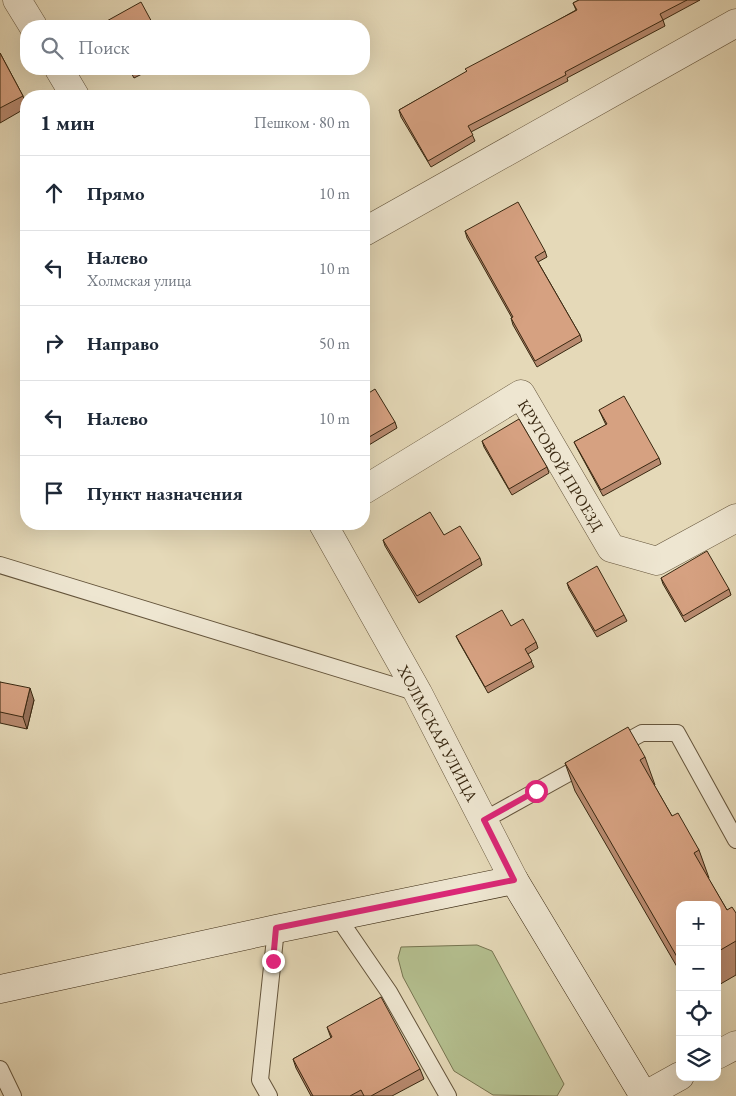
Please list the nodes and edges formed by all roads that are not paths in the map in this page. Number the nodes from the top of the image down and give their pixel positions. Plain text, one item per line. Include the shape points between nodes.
1 (17, 0) edge
2 (29, 20) edge
3 (736, 23) edge
4 (63, 75) edge
5 (71, 90) edge
6 (370, 229) edge
7 (370, 486) edge
8 (736, 518) edge
9 (326, 530) edge
10 (0, 565) edge
11 (418, 694) junction
12 (484, 820) junction
13 (736, 840) edge
14 (514, 880) junction
15 (337, 916) junction
16 (276, 928) junction
17 (0, 989) edge
18 (736, 1045) edge
19 (721, 1053) edge
20 (0, 1069) edge
21 (676, 1078) edge
22 (13, 1096) edge
23 (269, 1096) edge
24 (448, 1096) edge
25 (644, 1096) edge

1 - 2 street
3 - 6 street
4 - 5 street
7 - 8 street, КРУГОВОЙ ПРОЕЗД via 521,394 611,548 658,561
9 - 11 street, ХОЛМСКАЯ УЛИЦА
10 - 11 lane
11 - 12 street, ХОЛМСКАЯ УЛИЦА
12 - 13 lane via 642,732 677,733
12 - 14 street, ХОЛМСКАЯ УЛИЦА
14 - 15 street
14 - 25 street, ХОЛМСКАЯ УЛИЦА
15 - 16 street
15 - 24 lane via 389,992
16 - 17 street
16 - 23 lane via 260,1080
18 - 19 street
20 - 22 lane
21 - 25 street

